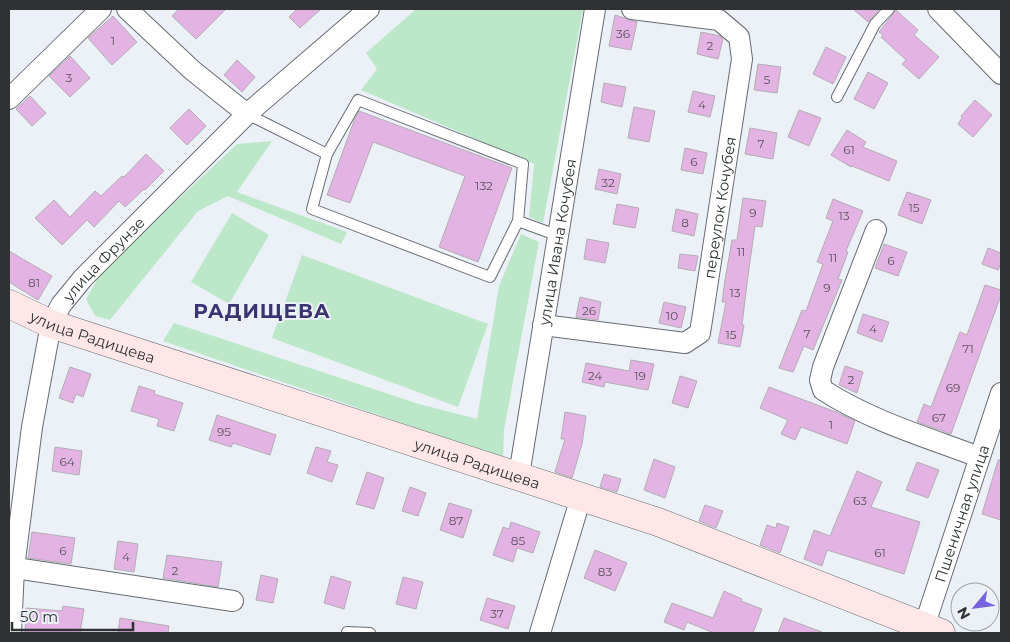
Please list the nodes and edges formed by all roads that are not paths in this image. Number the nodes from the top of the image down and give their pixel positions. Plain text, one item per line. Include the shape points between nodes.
1 (101, 9) edge
2 (127, 9) edge
3 (369, 9) edge
4 (595, 9) edge
5 (632, 9) edge
6 (889, 9) edge
7 (938, 9) edge
8 (1001, 74) edge
9 (837, 97) dead end
10 (9, 99) edge
11 (247, 114) junction
12 (327, 154) junction
13 (518, 221) junction
14 (876, 230) dead end
15 (559, 236) junction
16 (9, 304) edge
17 (51, 324) junction
18 (542, 325) junction
19 (1001, 392) edge
20 (979, 457) junction
21 (519, 475) junction
22 (581, 497) junction
23 (12, 568) edge
24 (233, 601) dead end
25 (929, 631) edge
26 (347, 632) dead end
27 (11, 633) edge
28 (370, 633) edge
29 (540, 633) edge

1 - 10 street
2 - 11 street via 192,70
3 - 11 street, улица Фрунзе
4 - 15 street, улица Ивана Кочубея
5 - 18 street, переулок Кочубея via 719,20 739,37 742,59 700,333 685,343
6 - 9 lane via 875,24
7 - 8 street
11 - 12 lane
11 - 17 street, улица Фрунзе via 83,278 61,304
12 - 13 lane via 358,100 523,164
12 - 13 lane via 312,209 490,277
13 - 15 lane
14 - 20 street via 823,368 820,380 823,390 882,421
15 - 18 street, улица Ивана Кочубея
16 - 17 main road, улица Радищева
17 - 21 main road, улица Радищева
17 - 23 street, улица Фрунзе via 32,427
18 - 21 street, улица Ивана Кочубея
19 - 20 street, Пшеничная улица
20 - 25 street, Пшеничная улица
21 - 22 main road, улица Радищева
22 - 25 main road, улица Радищева via 658,522
22 - 29 street
23 - 24 street
23 - 27 street, улица Фрунзе
26 - 28 lane

